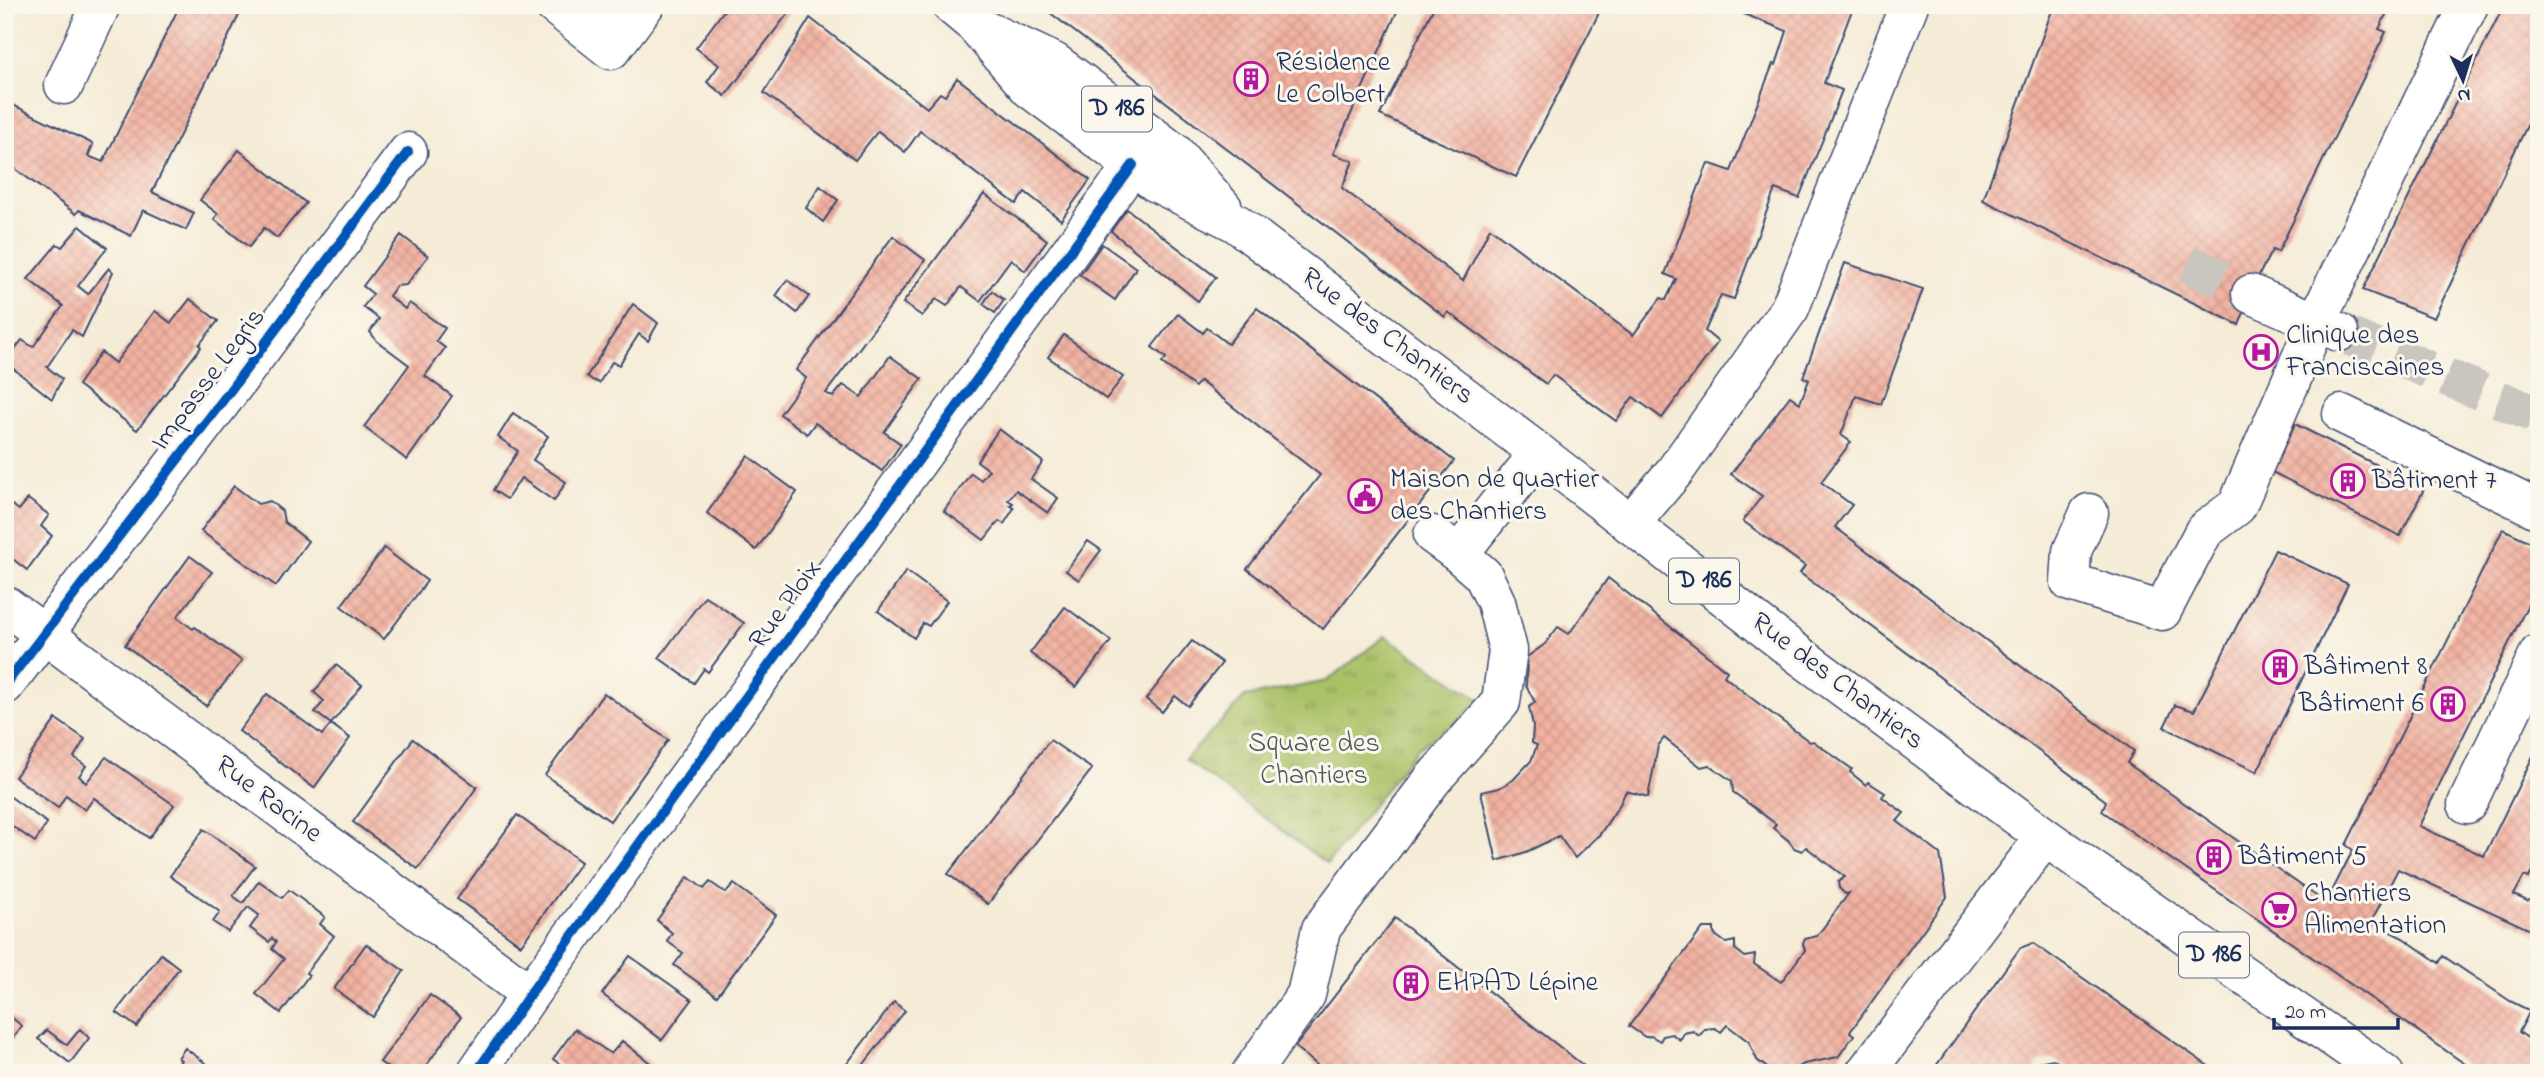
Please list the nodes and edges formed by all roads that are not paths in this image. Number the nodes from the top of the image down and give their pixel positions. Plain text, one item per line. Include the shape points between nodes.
1 (101, 5) edge
2 (554, 5) edge
3 (1909, 5) edge
4 (2469, 5) edge
5 (626, 12) edge
6 (963, 15) edge
7 (64, 85) dead end
8 (408, 152) dead end
9 (1133, 165) junction
10 (1236, 223) junction
11 (2251, 294) tunnel mouth
12 (2329, 328) junction
13 (2342, 414) dead end
14 (1539, 453) junction
15 (2539, 510) edge
16 (2089, 513) dead end
17 (1630, 524) junction
18 (5, 606) edge
19 (44, 634) junction
20 (2539, 653) edge
21 (5, 685) edge
22 (2531, 691) edge
23 (2468, 804) dead end
24 (2045, 837) junction
25 (530, 995) junction
26 (476, 1073) edge
27 (1251, 1073) edge
28 (1865, 1073) edge
29 (2384, 1073) edge

1 - 7 street
2 - 5 street via 611,50
3 - 17 street via 1790,308 1675,471
4 - 12 street
6 - 9 street, Rue des Chantiers / D 186 via 1029,88
6 - 10 street, Rue des Chantiers / D 186 via 1054,62 1175,153
8 - 19 street, Impasse Legris
9 - 10 street, Rue des Chantiers / D 186 via 1155,182
9 - 25 street, Rue Ploix
10 - 14 street, Rue des Chantiers / D 186
11 - 12 street
12 - 16 street via 2237,506 2204,531 2162,611 2070,582 2072,551
13 - 15 street
14 - 17 street, Rue des Chantiers / D 186
14 - 27 street via 1446,545 1483,575 1496,602 1508,650 1501,702 1433,779 1321,929 1306,995
17 - 24 street, Rue des Chantiers / D 186
18 - 19 street, Rue Racine
19 - 21 street, Impasse Legris
19 - 25 street, Rue Racine
20 - 22 street
22 - 23 street
24 - 28 street
24 - 29 street, Rue des Chantiers / D 186
25 - 26 street, Rue Ploix

